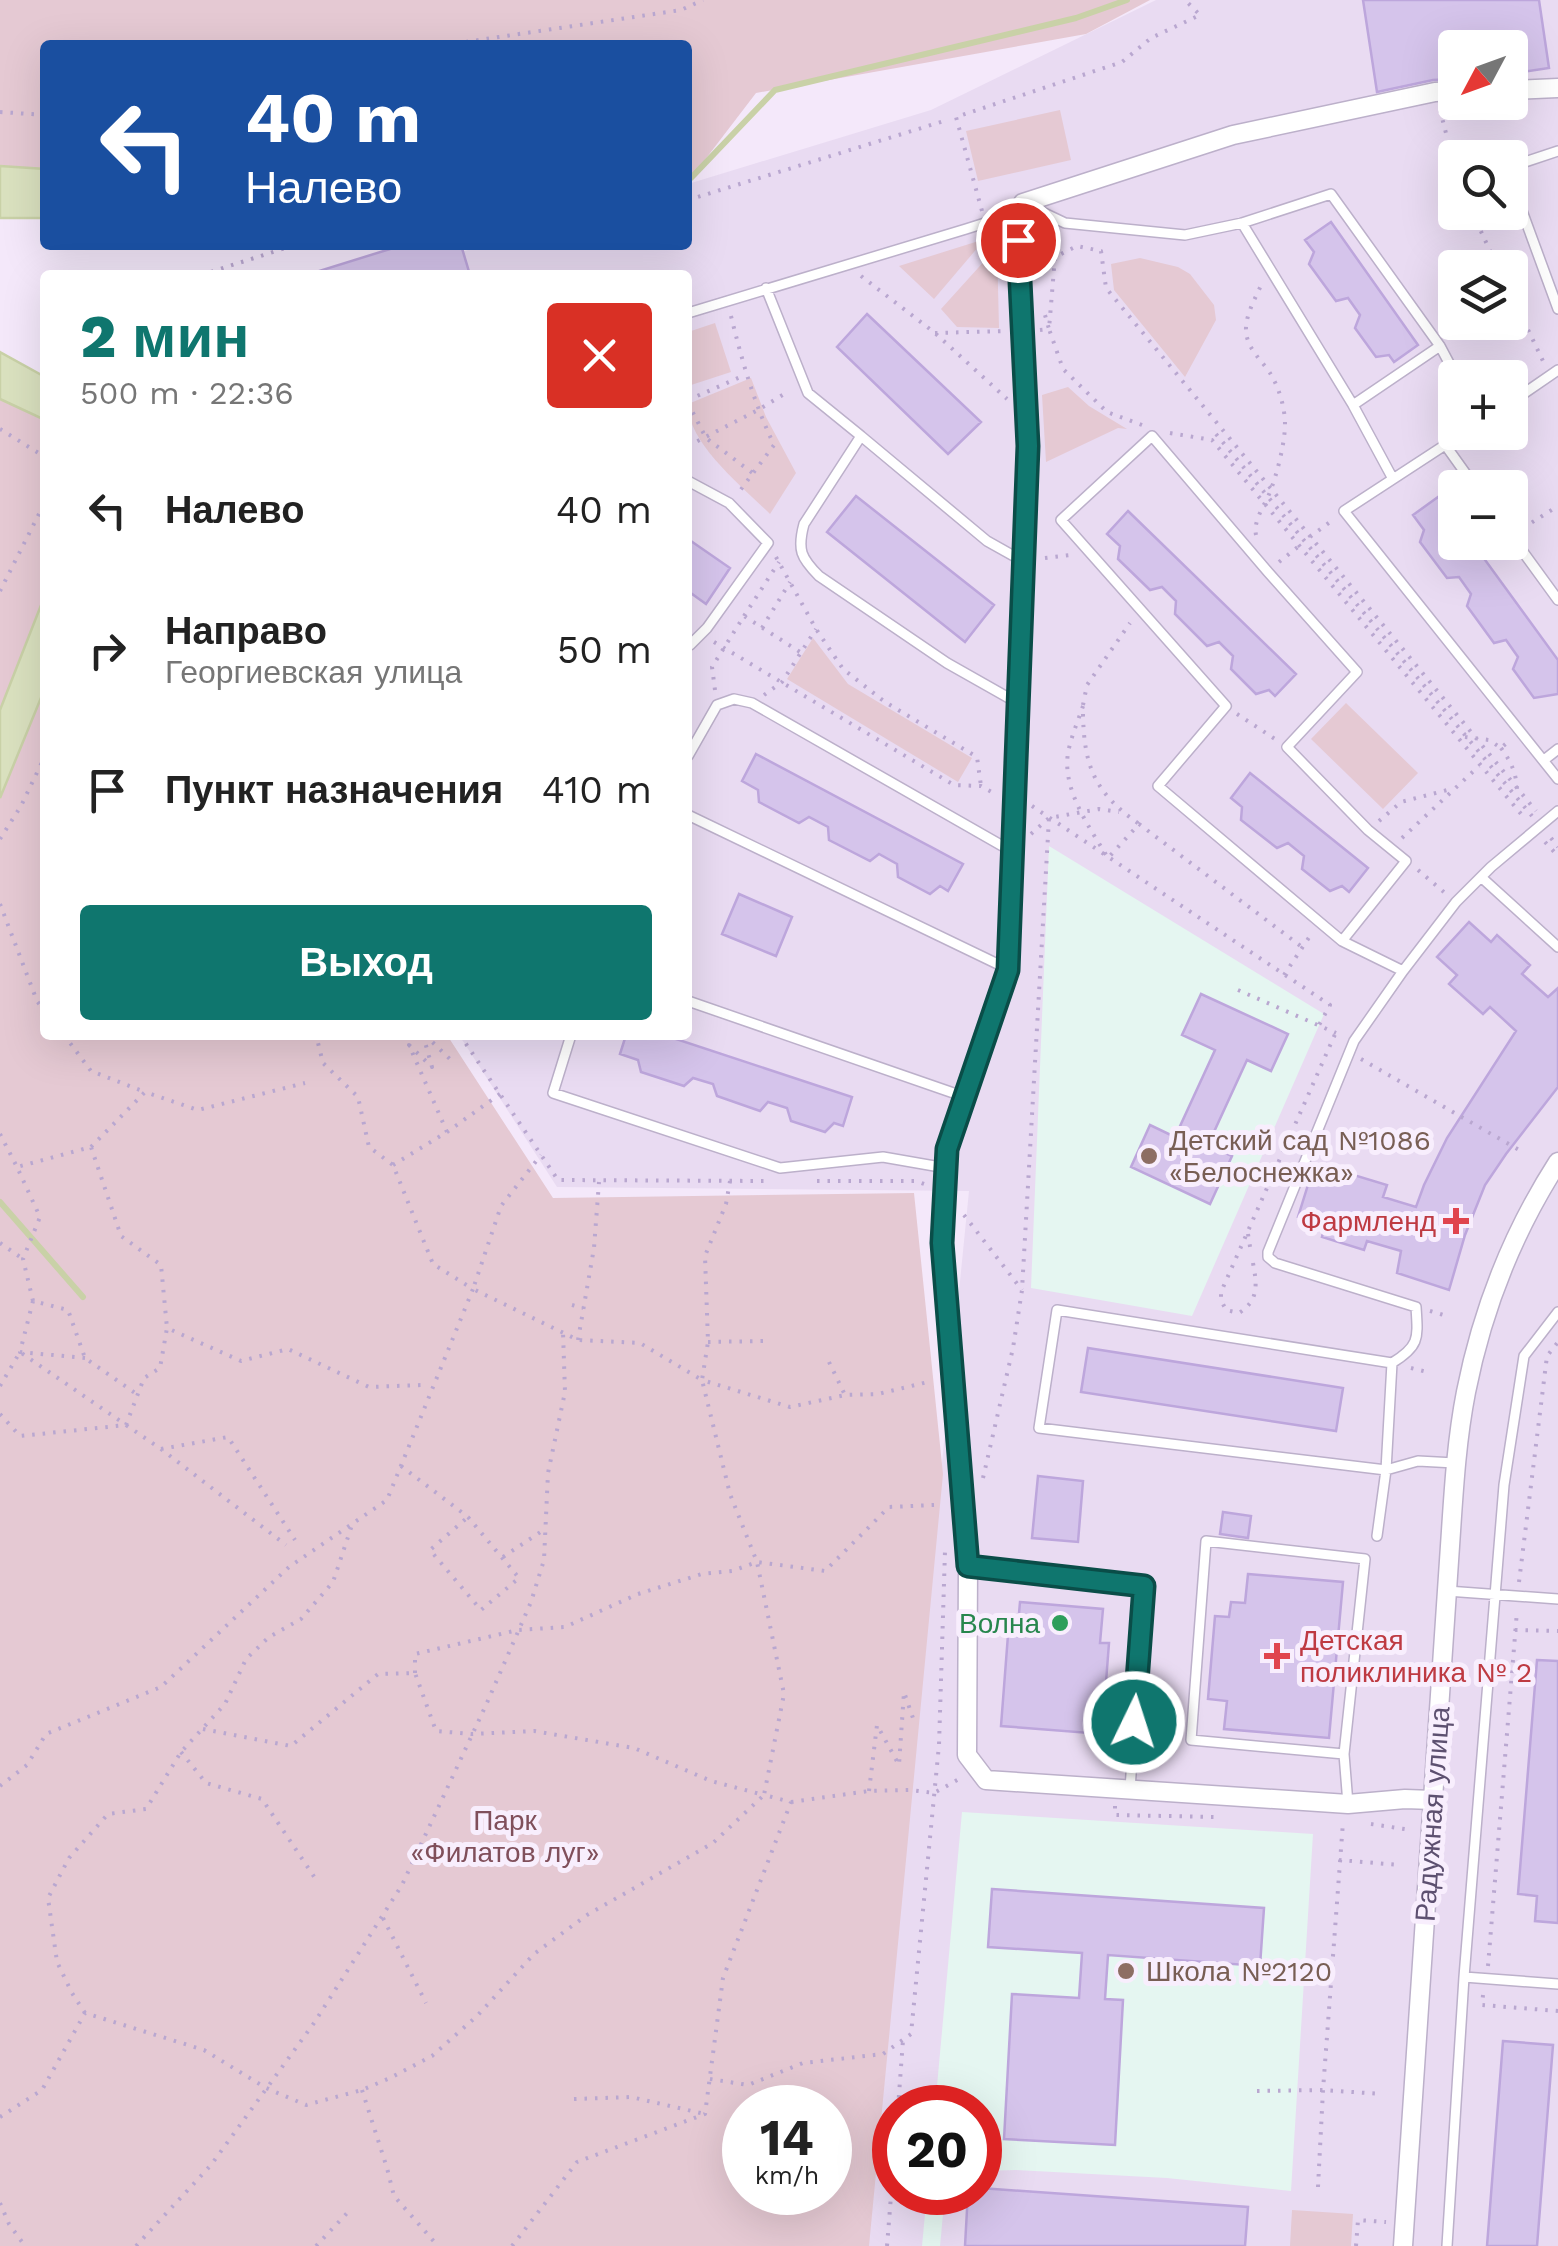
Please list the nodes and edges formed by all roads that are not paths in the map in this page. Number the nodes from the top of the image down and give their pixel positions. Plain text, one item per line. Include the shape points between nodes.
1 (1558, 88) edge
2 (1438, 93) edge
3 (1528, 94) edge
4 (1558, 151) edge
5 (1528, 161) edge
6 (1023, 203) junction
7 (1242, 224) junction
8 (1528, 227) edge
9 (766, 288) junction
10 (1558, 309) edge
11 (692, 312) edge
12 (1440, 346) junction
13 (1447, 360) edge
14 (1554, 373) edge
15 (1528, 391) edge
16 (1353, 405) junction
17 (861, 436) junction
18 (1440, 450) edge
19 (1393, 480) junction
20 (692, 483) edge
21 (1528, 559) edge
22 (1024, 561) junction
23 (1558, 600) edge
24 (692, 642) edge
25 (1018, 703) junction
26 (692, 749) edge
27 (1558, 750) edge
28 (1544, 760) junction
29 (1558, 779) edge
30 (1558, 811) edge
31 (692, 817) edge
32 (1013, 852) junction
33 (1481, 877) junction
34 (1342, 941) junction
35 (1558, 946) edge
36 (1008, 970) junction
37 (1403, 972) junction
38 (692, 1001) edge
39 (569, 1040) edge
40 (965, 1096) junction
41 (1558, 1162) edge
42 (946, 1168) junction
43 (1558, 1312) edge
44 (1392, 1363) junction
45 (1456, 1463) junction
46 (1386, 1470) junction
47 (1377, 1536) dead end
48 (968, 1566) junction
49 (1447, 1591) junction
50 (1496, 1595) junction
51 (1558, 1599) edge
52 (1344, 1754) junction
53 (1123, 1789) junction
54 (1433, 1800) junction
55 (1346, 1812) junction
56 (1464, 1977) junction
57 (1558, 1984) edge
58 (1402, 2246) edge
59 (1447, 2246) edge

1 - 3 street
2 - 6 street via 1233,135
4 - 5 lane
6 - 7 lane via 1065,223 1184,235
6 - 9 lane via 985,222
6 - 22 street via 1018,240 1028,446
7 - 12 lane via 1331,194
7 - 16 lane
8 - 10 lane
9 - 11 lane
9 - 17 lane via 808,393
12 - 13 lane
12 - 16 lane
14 - 15 lane
16 - 19 lane
17 - 22 lane via 987,541
17 - 25 lane via 804,524 803,560
18 - 19 lane
19 - 28 lane via 1344,511
20 - 24 lane via 729,503 768,543
21 - 23 lane
22 - 25 street
25 - 32 street
26 - 32 lane via 717,704 752,703
27 - 28 lane
28 - 29 lane
30 - 33 lane
31 - 36 lane
32 - 36 street
33 - 35 lane
33 - 37 lane
34 - 34 lane via 1158,786 1226,706 1061,520 1152,436 1357,672 1288,747 1406,861
34 - 37 lane
36 - 40 street
37 - 44 lane via 1348,1052 1268,1252 1275,1264 1416,1308 1411,1351
38 - 40 lane
39 - 42 lane via 553,1094 780,1168 883,1158
40 - 42 street
41 - 45 street, Радужная улица via 1522,1225 1483,1323
42 - 48 street via 942,1243
43 - 50 lane via 1524,1356
44 - 46 lane
44 - 46 lane via 1057,1310 1040,1428
45 - 46 lane via 1418,1460
45 - 49 street, Радужная улица
46 - 47 lane
48 - 53 street via 967,1755 986,1780
48 - 53 lane via 1144,1586
49 - 50 lane
49 - 54 street, Радужная улица
50 - 51 lane
50 - 56 lane
52 - 52 lane via 1192,1740 1206,1541 1365,1559
52 - 55 lane
53 - 55 street
54 - 55 street via 1405,1798
54 - 58 street, Радужная улица
56 - 57 lane
56 - 59 lane

